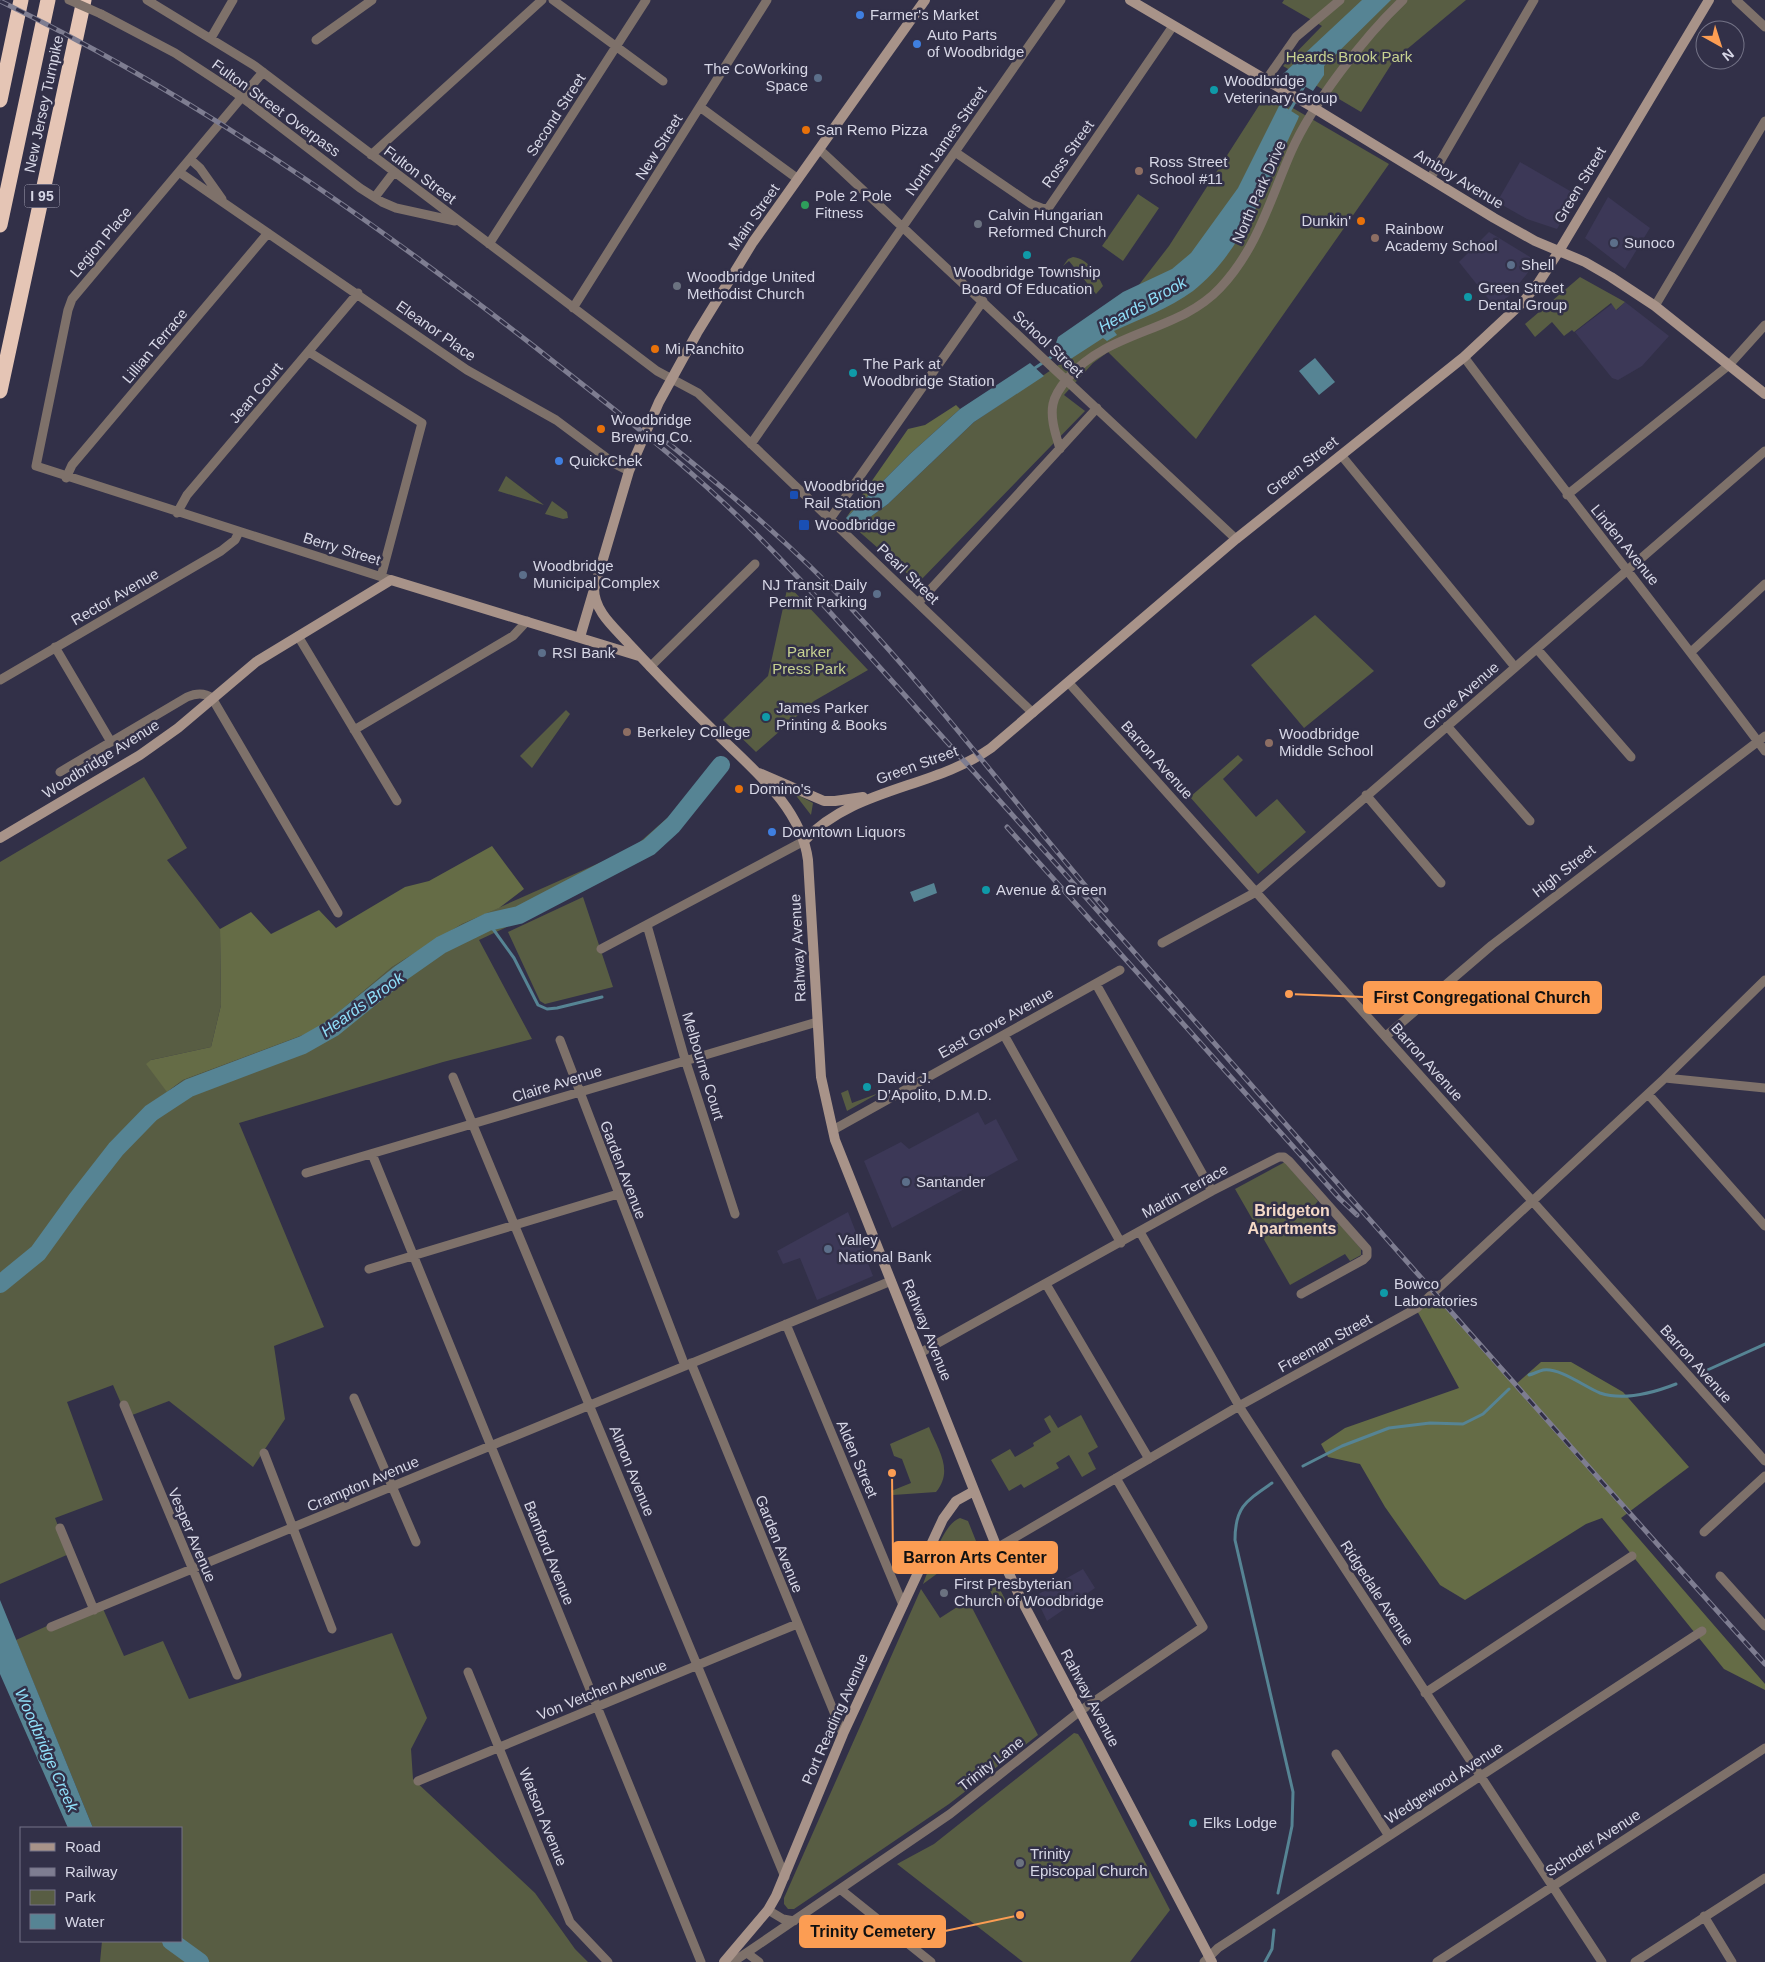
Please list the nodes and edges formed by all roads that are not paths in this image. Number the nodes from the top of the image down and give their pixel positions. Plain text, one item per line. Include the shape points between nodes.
1 (21, 0) edge
2 (48, 0) edge
3 (70, 0) edge
4 (84, 0) edge
5 (147, 0) edge
6 (233, 0) edge
7 (353, 0) edge
8 (372, 0) edge
9 (542, 0) edge
10 (552, 0) edge
11 (646, 0) edge
12 (767, 0) edge
13 (924, 0) edge
14 (1061, 0) edge
15 (1130, 0) edge
16 (1340, 0) edge
17 (1403, 0) edge
18 (1534, 0) edge
19 (1709, 0) edge
20 (1736, 0) edge
21 (362, 7) junction
22 (1173, 26) junction
23 (1765, 27) edge
24 (211, 38) junction
25 (316, 40) dead end
26 (616, 47) junction
27 (263, 72) junction
28 (1266, 80) junction
29 (663, 81) dead end
30 (0, 100) edge
31 (1310, 106) junction
32 (700, 107) junction
33 (1765, 121) edge
34 (819, 148) junction
35 (955, 152) junction
36 (372, 155) junction
37 (190, 159) junction
38 (179, 172) junction
39 (394, 172) junction
40 (1430, 179) junction
41 (798, 180) junction
42 (375, 197) junction
43 (231, 208) junction
44 (0, 225) edge
45 (903, 228) junction
46 (468, 229) junction
47 (268, 233) junction
48 (489, 244) junction
49 (1559, 251) junction
50 (358, 293) junction
51 (983, 301) junction
52 (1655, 306) junction
53 (573, 308) junction
54 (1765, 325) edge
55 (308, 352) junction
56 (1464, 357) junction
57 (1729, 365) junction
58 (672, 379) junction
59 (1066, 380) junction
60 (0, 391) edge
61 (1765, 394) edge
62 (1098, 408) junction
63 (751, 444) junction
64 (1060, 448) junction
65 (1765, 451) edge
66 (1341, 455) junction
67 (36, 466) joint
68 (629, 471) junction
69 (66, 478) junction
70 (1567, 496) junction
71 (177, 513) junction
72 (830, 519) junction
73 (239, 532) junction
74 (1236, 539) junction
75 (755, 564) dead end
76 (1629, 570) junction
77 (386, 578) junction
78 (1765, 584) edge
79 (594, 588) junction
80 (918, 603) junction
81 (527, 622) junction
82 (298, 636) junction
83 (580, 637) junction
84 (55, 648) junction
85 (1537, 649) junction
86 (1691, 652) junction
87 (640, 656) junction
88 (650, 667) junction
89 (1515, 667) junction
90 (0, 680) edge
91 (1068, 682) junction
92 (212, 698) junction
93 (1032, 713) junction
94 (1447, 726) junction
95 (354, 730) junction
96 (1762, 739) edge
97 (111, 742) junction
98 (1765, 750) edge
99 (1631, 757) dead end
100 (753, 770) junction
101 (60, 772) dead end
102 (886, 792) junction
103 (1366, 795) junction
104 (397, 802) dead end
105 (1530, 821) dead end
106 (0, 838) edge
107 (804, 841) junction
108 (1442, 883) dead end
109 (1256, 892) junction
110 (338, 914) dead end
111 (647, 925) junction
112 (1162, 943) dead end
113 (601, 949) dead end
114 (1120, 970) dead end
115 (1765, 980) edge
116 (1096, 984) junction
117 (817, 1022) junction
118 (1004, 1035) junction
119 (1386, 1036) junction
120 (560, 1040) dead end
121 (685, 1060) junction
122 (453, 1077) dead end
123 (1665, 1078) junction
124 (1765, 1088) edge
125 (578, 1092) junction
126 (1648, 1094) junction
127 (472, 1124) junction
128 (833, 1130) junction
129 (372, 1154) junction
130 (306, 1173) dead end
131 (1212, 1191) junction
132 (618, 1194) junction
133 (1533, 1202) junction
134 (735, 1214) dead end
135 (515, 1226) junction
136 (1765, 1226) edge
137 (1140, 1232) junction
138 (1121, 1242) junction
139 (414, 1256) junction
140 (369, 1268) dead end
141 (891, 1281) junction
142 (1046, 1284) junction
143 (1301, 1294) dead end
144 (786, 1324) junction
145 (920, 1353) junction
146 (688, 1365) junction
147 (354, 1398) dead end
148 (124, 1405) dead end
149 (590, 1405) junction
150 (1239, 1406) junction
151 (492, 1446) junction
152 (264, 1453) dead end
153 (1149, 1459) junction
154 (1765, 1461) edge
155 (1765, 1476) edge
156 (1116, 1478) junction
157 (393, 1487) junction
158 (974, 1491) junction
159 (60, 1528) dead end
160 (293, 1528) junction
161 (1704, 1532) dead end
162 (416, 1542) dead end
163 (997, 1548) junction
164 (1632, 1556) dead end
165 (192, 1570) junction
166 (1720, 1576) dead end
167 (903, 1605) junction
168 (94, 1610) junction
169 (797, 1624) junction
170 (1765, 1626) edge
171 (51, 1628) dead end
172 (332, 1629) dead end
173 (1702, 1631) dead end
174 (696, 1666) junction
175 (468, 1672) dead end
176 (237, 1675) dead end
177 (1425, 1693) junction
178 (596, 1707) junction
179 (1080, 1711) junction
180 (842, 1734) junction
181 (500, 1747) junction
182 (1765, 1748) edge
183 (1336, 1754) dead end
184 (1480, 1776) junction
185 (418, 1780) dead end
186 (1389, 1836) junction
187 (785, 1877) junction
188 (1765, 1878) edge
189 (1552, 1886) junction
190 (840, 1889) junction
191 (768, 1910) junction
192 (1704, 1916) junction
193 (794, 1920) junction
194 (747, 1952) junction
195 (1208, 1960) edge
196 (608, 1962) edge
197 (701, 1962) edge
198 (724, 1962) edge
199 (733, 1962) edge
200 (759, 1962) edge
201 (932, 1962) edge
202 (1436, 1962) edge
203 (1602, 1962) edge
204 (1635, 1962) edge
205 (1732, 1962) edge

1 - 30 highway
2 - 44 highway, New Jersey Turnpike / I 95
3 - 42 street, Fulton Street Overpass, bridge via 168,49 233,91
4 - 60 highway, New Jersey Turnpike / I 95
5 - 24 street, Fulton Street
6 - 24 street
7 - 21 street
8 - 21 street
9 - 36 street
10 - 26 street
11 - 26 street, Second Street
12 - 32 street, New Street
13 - 34 main road, Main Street
14 - 35 street, North James Street
15 - 22 main road, Amboy Avenue
16 - 28 street via 1296,37
17 - 31 street, North Park Drive
18 - 40 street
19 - 49 main road, Green Street
20 - 23 street
21 - 25 street
22 - 28 main road, Amboy Avenue
22 - 35 street, Ross Street via 1049,206 1044,208 1030,204
24 - 27 street, Fulton Street
26 - 29 street
26 - 48 street, Second Street
27 - 36 street, Fulton Street
27 - 37 street, Legion Place
28 - 31 main road, Amboy Avenue
31 - 40 main road, Amboy Avenue
31 - 59 street, North Park Drive via 1252,246 1218,290 1196,308 1098,352
32 - 41 street
32 - 53 street, New Street
33 - 52 street
34 - 41 main road, Main Street
34 - 45 street, School Street
35 - 45 street, North James Street
36 - 39 street, Fulton Street
37 - 38 street, Legion Place
37 - 43 street, Eleanor Place
38 - 43 street, Eleanor Place
38 - 67 street, Legion Place via 72,299
39 - 42 street
39 - 46 street, Fulton Street
40 - 49 main road, Amboy Avenue via 1494,218
41 - 58 main road, Main Street via 734,273
42 - 46 street, Fulton Street Overpass via 396,208 453,220
43 - 47 street, Eleanor Place
45 - 51 street, School Street
45 - 63 street, North James Street
46 - 48 street, Fulton Street
47 - 50 street, Eleanor Place
47 - 69 street, Lillian Terrace via 72,465
48 - 53 street, Fulton Street
49 - 52 main road, Amboy Avenue via 1611,277
49 - 56 main road, Green Street via 1523,302
50 - 55 street, Jean Court
50 - 68 street, Eleanor Place via 467,370 556,420
51 - 59 street, School Street
51 - 72 street
52 - 57 main road, Amboy Avenue
53 - 58 street, Fulton Street
54 - 57 street
55 - 71 street, Jean Court via 187,495
55 - 77 street via 422,423
56 - 66 main road, Green Street
56 - 70 street, Linden Avenue
57 - 61 main road, Amboy Avenue
57 - 70 street
58 - 63 street, Pearl Street via 698,394
58 - 68 main road, Main Street via 647,425
59 - 62 street, School Street
59 - 64 street, North Park Drive via 1053,404
62 - 64 street
62 - 74 street, School Street
63 - 72 street, Pearl Street
64 - 80 street
65 - 76 street, Grove Avenue
66 - 74 main road, Green Street
66 - 89 street
67 - 69 street, Berry Street
68 - 79 main road, Main Street
69 - 71 street, Berry Street
70 - 76 street, Linden Avenue
71 - 73 street, Berry Street
72 - 80 street, Pearl Street
73 - 77 street, Berry Street
73 - 84 street, Rector Avenue via 235,540 221,551
74 - 91 main road, Green Street
75 - 88 street
76 - 85 street, Grove Avenue
76 - 86 street, Linden Avenue
77 - 81 main road, Berry Street
77 - 82 main road, Woodbridge Avenue
78 - 86 street
79 - 83 main road, Main Street
79 - 87 main road, Rahway Avenue via 601,613
80 - 93 street, Pearl Street
81 - 83 main road, Berry Street
81 - 95 street via 513,636
82 - 92 main road, Woodbridge Avenue via 256,662
82 - 95 street
83 - 87 main road, Berry Street
84 - 90 street, Rector Avenue
84 - 97 street
85 - 89 street, Grove Avenue
85 - 99 street
86 - 96 street, Linden Avenue
87 - 88 main road, Rahway Avenue
88 - 100 main road, Rahway Avenue
89 - 94 street, Grove Avenue
91 - 93 main road, Green Street
91 - 109 street, Barron Avenue
92 - 97 street, Woodbridge Avenue via 203,694 191,695
92 - 106 main road, Woodbridge Avenue via 140,755
92 - 110 street
93 - 102 main road, Green Street via 971,761 931,779
94 - 103 street, Grove Avenue
94 - 105 street
95 - 104 street
96 - 98 street, Linden Avenue
96 - 119 street, High Street via 1492,944
97 - 101 street, Woodbridge Avenue
100 - 102 main road via 824,800
100 - 107 main road, Rahway Avenue via 786,806
102 - 107 main road, Green Street via 838,813
103 - 108 street
103 - 109 street, Grove Avenue
107 - 111 street
107 - 117 main road, Rahway Avenue via 808,860
109 - 112 street, Grove Avenue
109 - 119 street, Barron Avenue
111 - 113 street
111 - 121 street, Melbourne Court
114 - 116 street, East Grove Avenue
115 - 123 street, Freeman Street
116 - 118 street, East Grove Avenue
116 - 131 street
117 - 121 street, Claire Avenue
117 - 128 main road, Rahway Avenue via 822,1077
118 - 128 street, East Grove Avenue
118 - 138 street
119 - 133 street, Barron Avenue
120 - 125 street, Garden Avenue
121 - 125 street, Claire Avenue
121 - 134 street, Melbourne Court
122 - 127 street, Almon Avenue
123 - 124 street
123 - 126 street, Freeman Street
125 - 127 street, Claire Avenue
125 - 132 street, Garden Avenue
126 - 133 street, Freeman Street
126 - 136 street
127 - 129 street, Claire Avenue
127 - 135 street, Almon Avenue
128 - 141 main road, Rahway Avenue
129 - 130 street, Claire Avenue
129 - 139 street, Bamford Avenue
131 - 137 street, Martin Terrace
131 - 143 street, Martin Terrace via 1272,1159 1284,1157 1367,1249 1363,1260
132 - 135 street
132 - 146 street, Garden Avenue
133 - 150 street, Freeman Street via 1417,1308
133 - 154 street, Barron Avenue
135 - 139 street
135 - 149 street, Almon Avenue
137 - 138 street, Martin Terrace
137 - 150 street, Ridgedale Avenue
138 - 142 street, Martin Terrace
139 - 140 street
139 - 151 street, Bamford Avenue
141 - 144 street, Crampton Avenue
141 - 145 main road, Rahway Avenue
142 - 145 street, Martin Terrace
142 - 153 street
144 - 146 street, Crampton Avenue
144 - 167 street, Alden Street
145 - 158 main road, Rahway Avenue
146 - 149 street, Crampton Avenue
146 - 169 street, Garden Avenue
147 - 157 street
148 - 165 street, Vesper Avenue
149 - 151 street, Crampton Avenue
149 - 174 street, Almon Avenue
150 - 153 street, Freeman Street
150 - 177 street, Ridgedale Avenue
151 - 157 street, Crampton Avenue
151 - 178 street, Bamford Avenue
152 - 160 street
153 - 156 street, Freeman Street
155 - 161 street
156 - 163 street, Freeman Street
156 - 179 street, Trinity Lane via 1203,1627
157 - 160 street, Crampton Avenue
157 - 162 street
158 - 163 main road, Rahway Avenue
158 - 167 main road, Port Reading Avenue via 949,1508
159 - 168 street
160 - 165 street, Crampton Avenue
160 - 172 street
163 - 179 main road, Rahway Avenue
164 - 177 street
165 - 168 street, Crampton Avenue
165 - 176 street, Vesper Avenue
166 - 170 street
167 - 180 main road, Port Reading Avenue
168 - 171 street, Crampton Avenue
169 - 174 street, Von Vetchen Avenue
169 - 180 street, Garden Avenue
173 - 184 street, Wedgewood Avenue
174 - 178 street, Von Vetchen Avenue
174 - 187 street, Almon Avenue
175 - 181 street, Watson Avenue
177 - 184 street, Ridgedale Avenue
178 - 181 street, Von Vetchen Avenue
178 - 197 street, Bamford Avenue
179 - 190 street, Trinity Lane via 950,1814
179 - 195 main road, Rahway Avenue
180 - 187 main road, Port Reading Avenue
181 - 185 street, Von Vetchen Avenue
181 - 196 street, Watson Avenue via 570,1922
182 - 189 street, Schoder Avenue
183 - 186 street
184 - 186 street, Wedgewood Avenue
184 - 189 street, Ridgedale Avenue
186 - 195 street, Wedgewood Avenue
187 - 191 main road, Port Reading Avenue
188 - 192 street
189 - 202 street, Schoder Avenue
189 - 203 street, Ridgedale Avenue
190 - 193 street, Trinity Lane
190 - 201 street
191 - 193 street via 783,1919
191 - 198 main road, Port Reading Avenue
192 - 204 street
192 - 205 street
193 - 194 street, Trinity Lane
194 - 199 street, Trinity Lane
194 - 200 street

